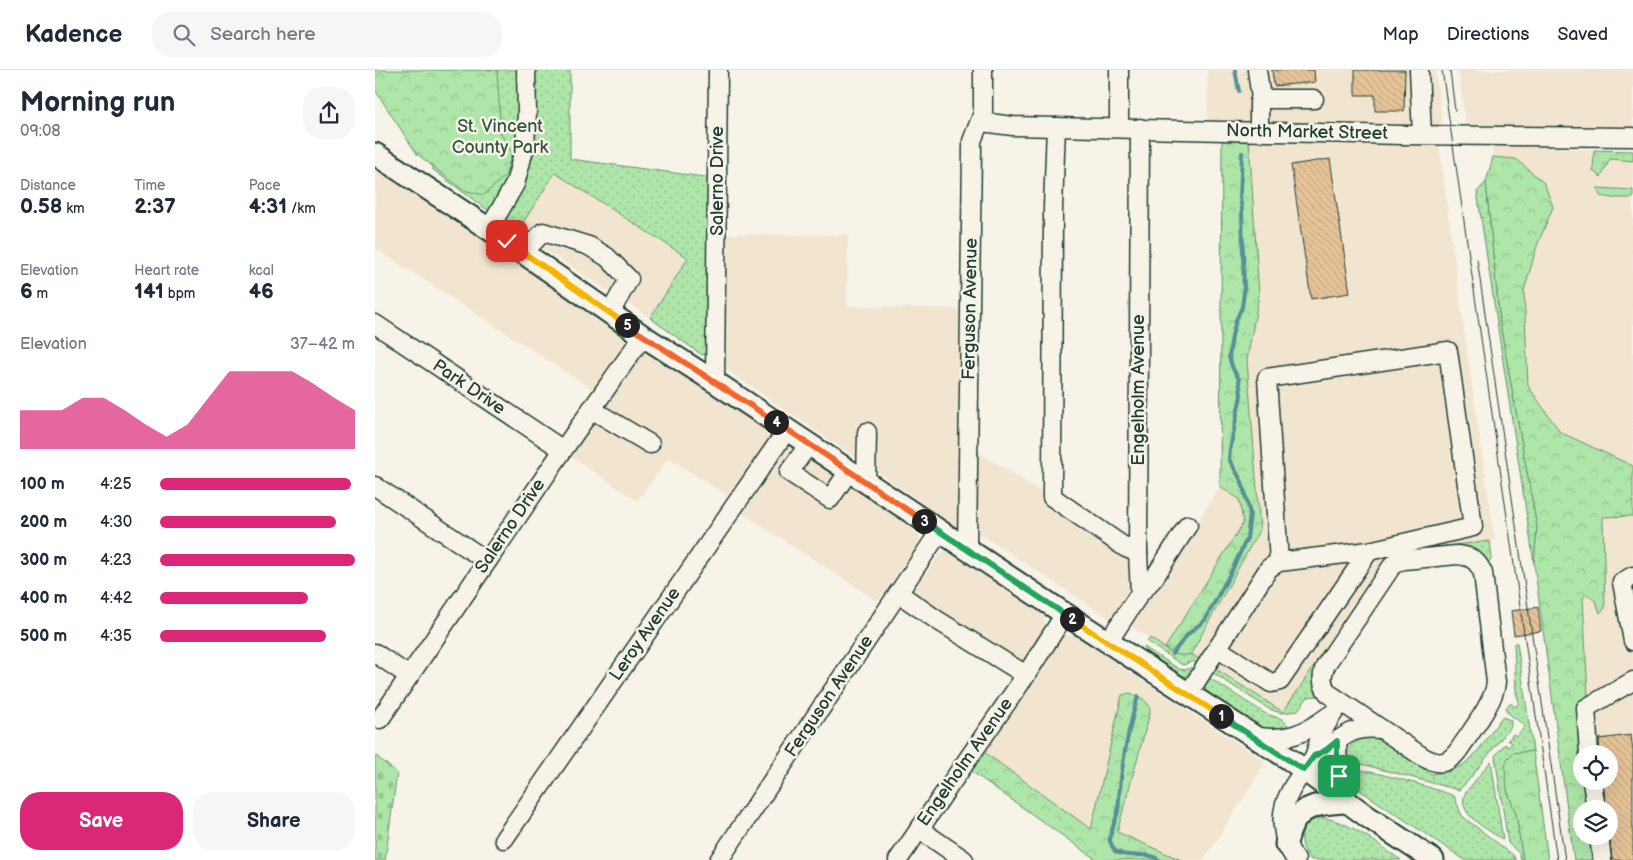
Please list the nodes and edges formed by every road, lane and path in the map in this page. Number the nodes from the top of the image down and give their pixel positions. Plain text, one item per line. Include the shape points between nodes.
1 (526, 70) edge
2 (717, 70) edge
3 (983, 70) edge
4 (1119, 70) edge
5 (1257, 70) edge
6 (1419, 70) edge
7 (1261, 99) junction
8 (1314, 99) dead end
9 (981, 122) junction
10 (1056, 127) junction
11 (1119, 127) junction
12 (1140, 128) junction
13 (1259, 131) junction
14 (1422, 135) junction
15 (1633, 137) edge
16 (375, 154) edge
17 (489, 229) junction
18 (523, 253) junction
19 (610, 313) junction
20 (375, 324) edge
21 (643, 336) junction
22 (715, 382) junction
23 (591, 409) junction
24 (787, 430) junction
25 (867, 432) dead end
26 (650, 444) dead end
27 (809, 444) junction
28 (563, 450) junction
29 (857, 476) junction
30 (375, 486) edge
31 (1188, 525) dead end
32 (940, 531) junction
33 (967, 549) junction
34 (1369, 551) junction
35 (1138, 553) junction
36 (487, 561) junction
37 (1279, 562) junction
38 (1633, 576) edge
39 (898, 593) junction
40 (1140, 593) junction
41 (1065, 614) junction
42 (1108, 642) junction
43 (1633, 642) edge
44 (1218, 649) junction
45 (375, 653) edge
46 (1026, 675) junction
47 (409, 676) junction
48 (1633, 681) edge
49 (1188, 694) junction
50 (1337, 707) junction
51 (380, 718) dead end
52 (1381, 729) junction
53 (1251, 735) junction
54 (1337, 741) junction
55 (1588, 745) edge
56 (1309, 763) junction
57 (1347, 802) junction
58 (919, 829) junction
59 (504, 839) dead end
60 (1600, 845) edge
61 (1291, 852) edge
62 (719, 860) edge
63 (898, 860) edge
64 (964, 860) edge
65 (1433, 860) edge
66 (1602, 860) edge

1 - 17 street via 525,146 515,184
2 - 22 street, Salerno Drive
3 - 9 street, Ferguson Avenue
4 - 11 street
5 - 7 street
6 - 14 street
7 - 8 street
7 - 13 street
9 - 10 street, North Market Street
9 - 33 street, Ferguson Avenue via 972,148
10 - 11 street, North Market Street
10 - 35 street via 1052,497
11 - 12 street, North Market Street
12 - 13 street, North Market Street
12 - 35 street, Engelholm Avenue
13 - 14 street, North Market Street
14 - 15 street, North Market Street
16 - 17 main road
17 - 18 main road
18 - 19 main road
18 - 19 street via 543,232 589,246 607,257 629,279
19 - 21 main road
20 - 28 street, Park Drive
21 - 22 main road
21 - 23 street, Salerno Drive
22 - 24 main road
23 - 26 street
23 - 28 street, Salerno Drive
24 - 27 main road
24 - 59 street, Leroy Avenue
25 - 29 street
27 - 29 main road
27 - 29 street via 789,472 830,500
28 - 36 street, Salerno Drive
29 - 32 main road
30 - 36 street
31 - 40 street via 1154,578
32 - 33 main road
32 - 39 street, Ferguson Avenue
33 - 41 main road
34 - 37 street
34 - 37 street via 1473,526 1448,351 1267,378
34 - 44 street via 1280,681 1271,683
35 - 40 street, Engelholm Avenue
36 - 47 street, Salerno Drive
37 - 44 street via 1269,568
38 - 43 street via 1622,582
39 - 46 street
39 - 62 street, Ferguson Avenue
40 - 42 street
41 - 42 main road
41 - 46 street, Engelholm Avenue
42 - 49 main road
44 - 49 street
45 - 47 street
46 - 58 street, Engelholm Avenue
47 - 51 street, Salerno Drive
48 - 55 street via 1586,708
49 - 53 main road
50 - 52 street
50 - 52 street via 1324,688 1324,668 1392,566 1404,560 1457,555 1474,559 1483,573 1496,682 1494,694 1458,751 1452,759 1444,762 1430,761
50 - 53 street via 1295,736
50 - 56 street
52 - 54 street via 1355,730
53 - 56 main road
54 - 56 street
54 - 57 street via 1338,770
56 - 57 main road
56 - 61 street via 1290,791 1283,810 1283,829
57 - 61 main road via 1324,804 1297,816 1289,830
57 - 65 main road
58 - 63 street, Engelholm Avenue
58 - 64 street
60 - 66 street

